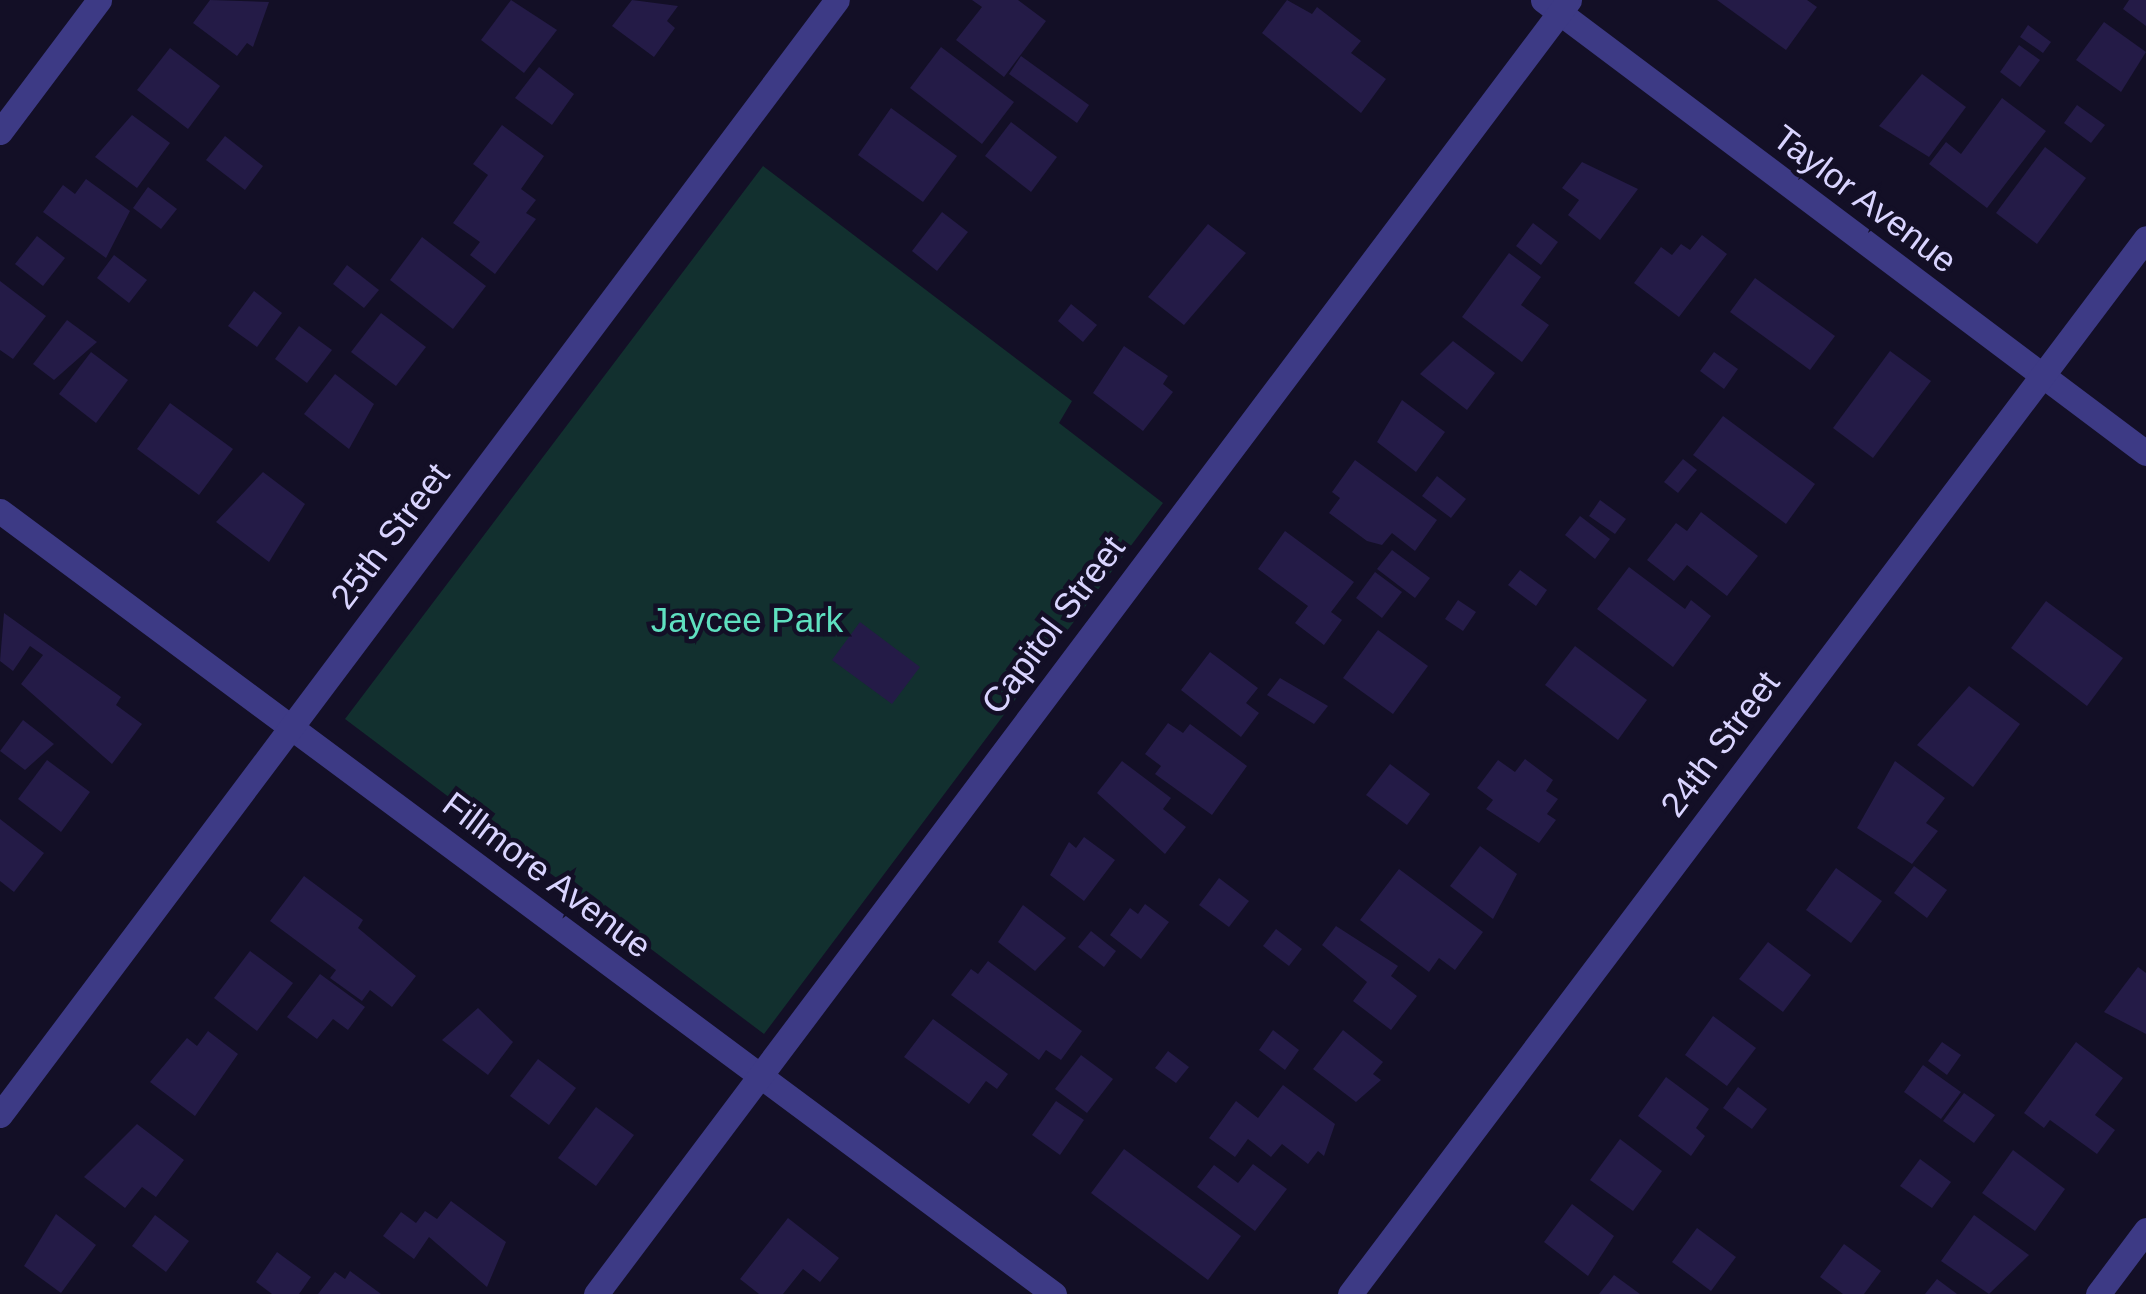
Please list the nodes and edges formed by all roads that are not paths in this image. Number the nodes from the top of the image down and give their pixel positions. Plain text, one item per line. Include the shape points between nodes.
1 (99, 0) edge
2 (837, 0) edge
3 (1558, 4) edge
4 (0, 132) edge
5 (2146, 238) edge
6 (2040, 376) junction
7 (2146, 454) edge
8 (0, 511) edge
9 (290, 728) junction
10 (758, 1076) junction
11 (0, 1115) edge
12 (2146, 1230) edge
13 (596, 1294) edge
14 (1054, 1294) edge
15 (1350, 1294) edge
16 (2098, 1294) edge

1 - 4 street
2 - 9 street, 25th Street
3 - 6 street, Taylor Avenue
3 - 10 street, Capitol Street
5 - 6 street, 24th Street
6 - 7 street, Taylor Avenue
6 - 15 street, 24th Street
8 - 9 street, Fillmore Avenue
9 - 10 street, Fillmore Avenue
9 - 11 street, 25th Street
10 - 13 street, Capitol Street
10 - 14 street, Fillmore Avenue
12 - 16 street

